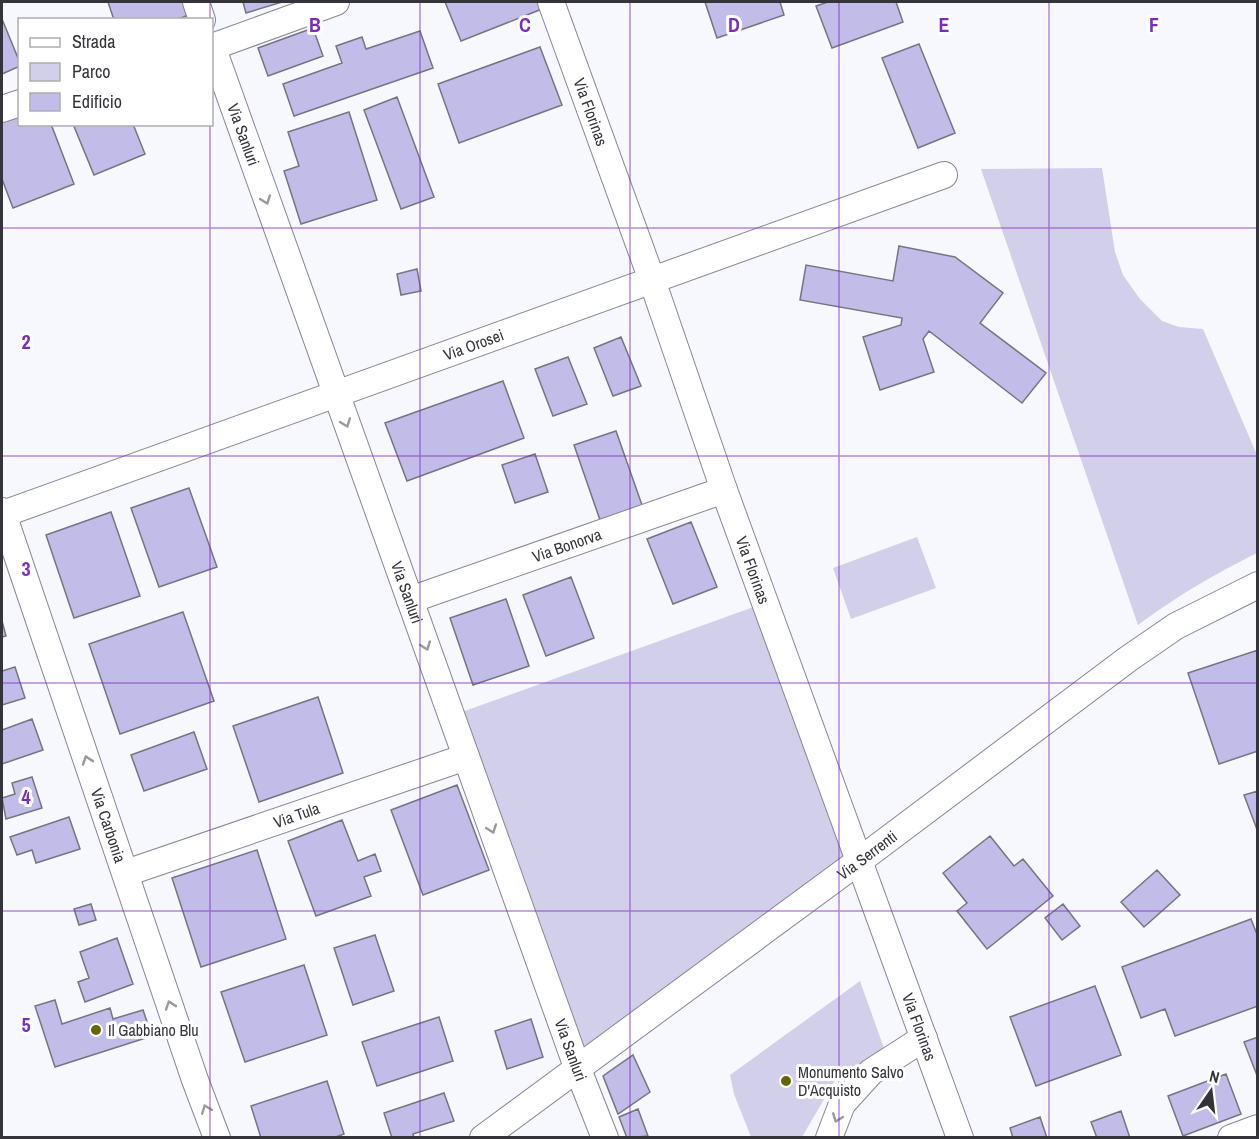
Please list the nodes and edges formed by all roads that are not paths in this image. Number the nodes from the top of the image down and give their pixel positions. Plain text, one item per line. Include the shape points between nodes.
1 (196, 2) edge
2 (336, 2) edge
3 (551, 2) edge
4 (201, 18) edge
5 (213, 46) edge
6 (213, 49) edge
7 (18, 104) edge
8 (2, 109) edge
9 (944, 175) dead end
10 (652, 280) junction
11 (336, 394) junction
12 (724, 490) junction
13 (2, 512) edge
14 (1257, 585) edge
15 (410, 600) junction
16 (466, 757) junction
17 (859, 861) junction
18 (126, 873) junction
19 (924, 1038) junction
20 (577, 1066) junction
21 (1257, 1128) edge
22 (957, 1136) edge
23 (217, 1137) edge
24 (483, 1137) edge
25 (605, 1137) edge
26 (829, 1137) edge
27 (1231, 1137) edge

1 - 4 street
2 - 5 street
3 - 10 street, Via Florinas
6 -> 11 street, Via Sanluri
7 - 8 street
9 - 10 street, Via Orosei
10 - 11 street, Via Orosei
10 - 12 street, Via Florinas
11 - 13 street, Via Orosei
11 -> 15 street, Via Sanluri
12 - 15 street, Via Bonorva
12 - 17 street, Via Florinas
18 -> 13 street, Via Carbonia
14 - 17 street, Via Serrenti via 1176,626 1128,659
15 -> 16 street, Via Sanluri
16 - 18 street, Via Tula
16 -> 20 street, Via Sanluri
17 - 19 street, Via Florinas
17 - 20 street, Via Serrenti
23 -> 18 street, Via Carbonia
19 - 22 street, Via Florinas
19 -> 26 street via 871,1072 842,1104
20 - 24 street, Via Serrenti
20 - 25 street, Via Sanluri
21 - 27 street

